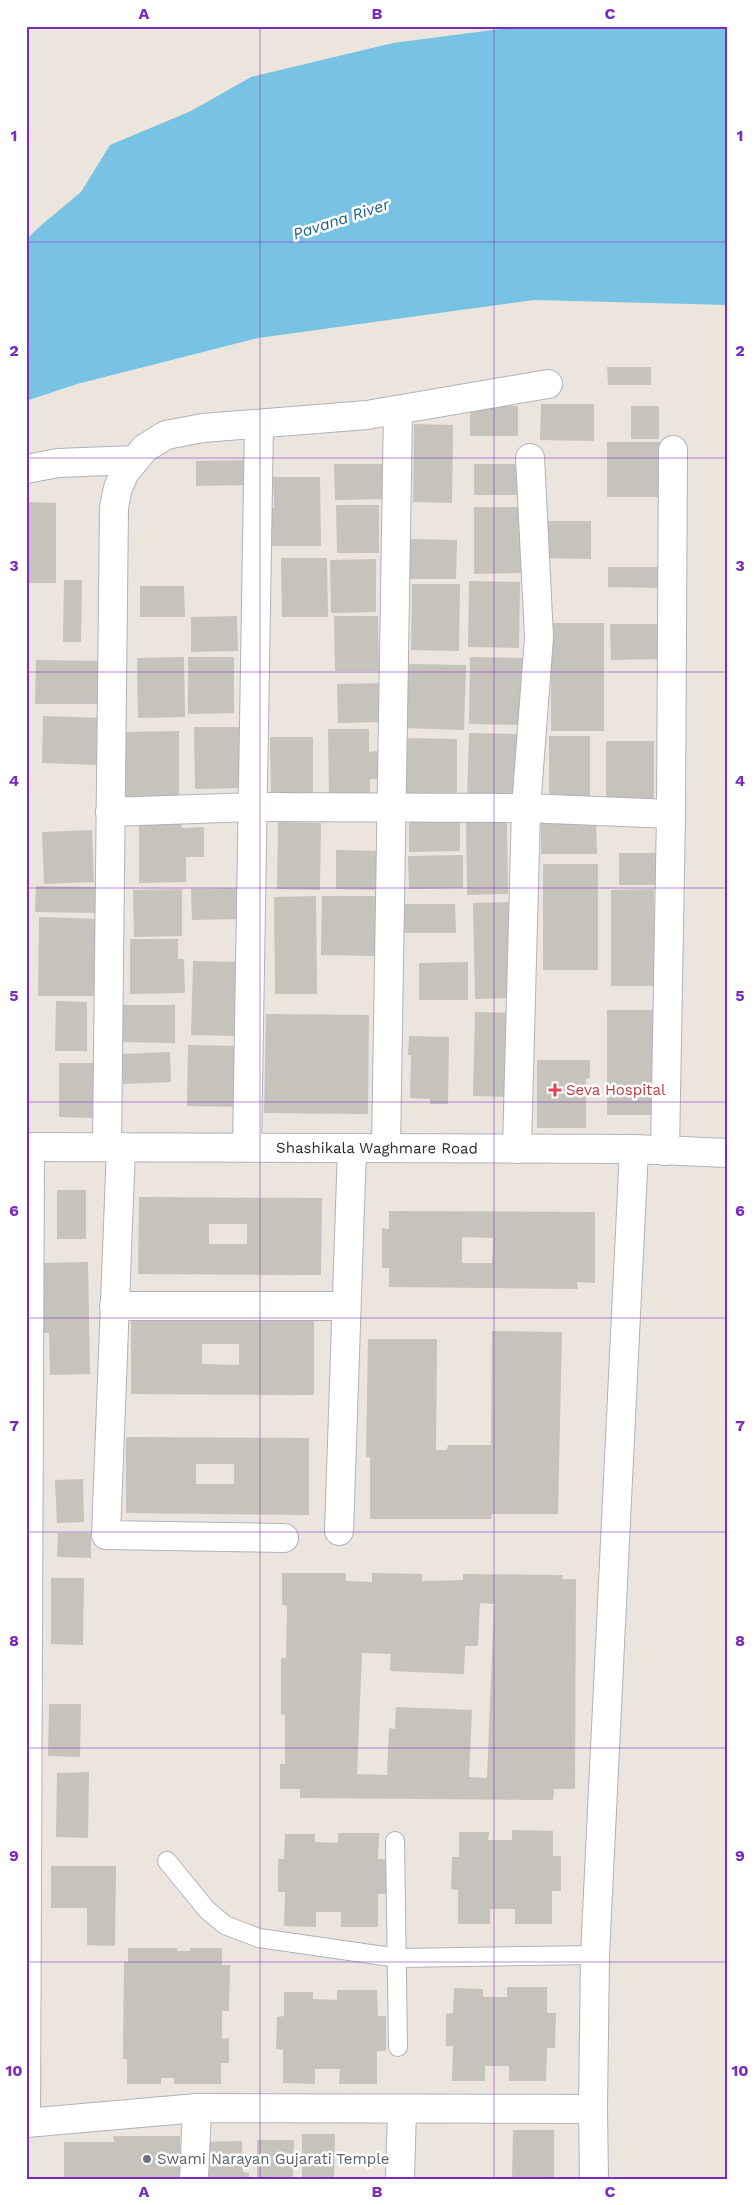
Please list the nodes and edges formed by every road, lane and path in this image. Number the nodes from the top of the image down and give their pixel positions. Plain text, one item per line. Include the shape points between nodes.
1 (548, 384) dead end
2 (398, 410) junction
3 (259, 424) junction
4 (672, 450) dead end
5 (530, 458) dead end
6 (135, 460) junction
7 (26, 469) edge
8 (253, 807) junction
9 (526, 808) junction
10 (392, 809) junction
11 (110, 812) junction
12 (672, 814) junction
13 (28, 1147) edge
14 (114, 1147) junction
15 (247, 1147) junction
16 (352, 1148) junction
17 (386, 1148) junction
18 (517, 1149) junction
19 (634, 1149) junction
20 (665, 1151) junction
21 (728, 1153) edge
22 (114, 1306) junction
23 (345, 1306) junction
24 (338, 1531) dead end
25 (284, 1538) dead end
26 (395, 1841) dead end
27 (27, 1861) edge
28 (167, 1861) dead end
29 (595, 1955) junction
30 (398, 1958) junction
31 (398, 2047) dead end
32 (197, 2108) junction
33 (402, 2109) junction
34 (593, 2109) junction
35 (194, 2179) edge
36 (400, 2179) edge
37 (594, 2179) edge

1 - 2 street
2 - 3 street
2 - 10 street
3 - 6 street via 203,428 166,435 144,448
3 - 8 street
4 - 12 street
5 - 9 street via 538,637
6 - 7 street via 58,463
6 - 11 street via 125,472 114,506
8 - 10 street
8 - 11 street
8 - 15 street
9 - 10 street
9 - 12 street
9 - 18 street
10 - 17 street
11 - 14 street
12 - 20 street
13 - 14 street, Shashikala Waghmare Road
13 - 27 street
14 - 15 street, Shashikala Waghmare Road
14 - 22 street
15 - 16 street, Shashikala Waghmare Road
16 - 17 street, Shashikala Waghmare Road
16 - 23 street
17 - 18 street, Shashikala Waghmare Road
18 - 19 street, Shashikala Waghmare Road
19 - 20 street, Shashikala Waghmare Road
19 - 29 street
20 - 21 street, Shashikala Waghmare Road
22 - 23 street
22 - 25 street via 106,1535
23 - 24 street
26 - 30 lane
27 - 32 street via 26,2123
28 - 30 lane via 207,1910 224,1925 259,1938
29 - 30 lane
29 - 34 street
30 - 31 lane
32 - 33 street
32 - 35 street
33 - 34 street
33 - 36 street
34 - 37 street

